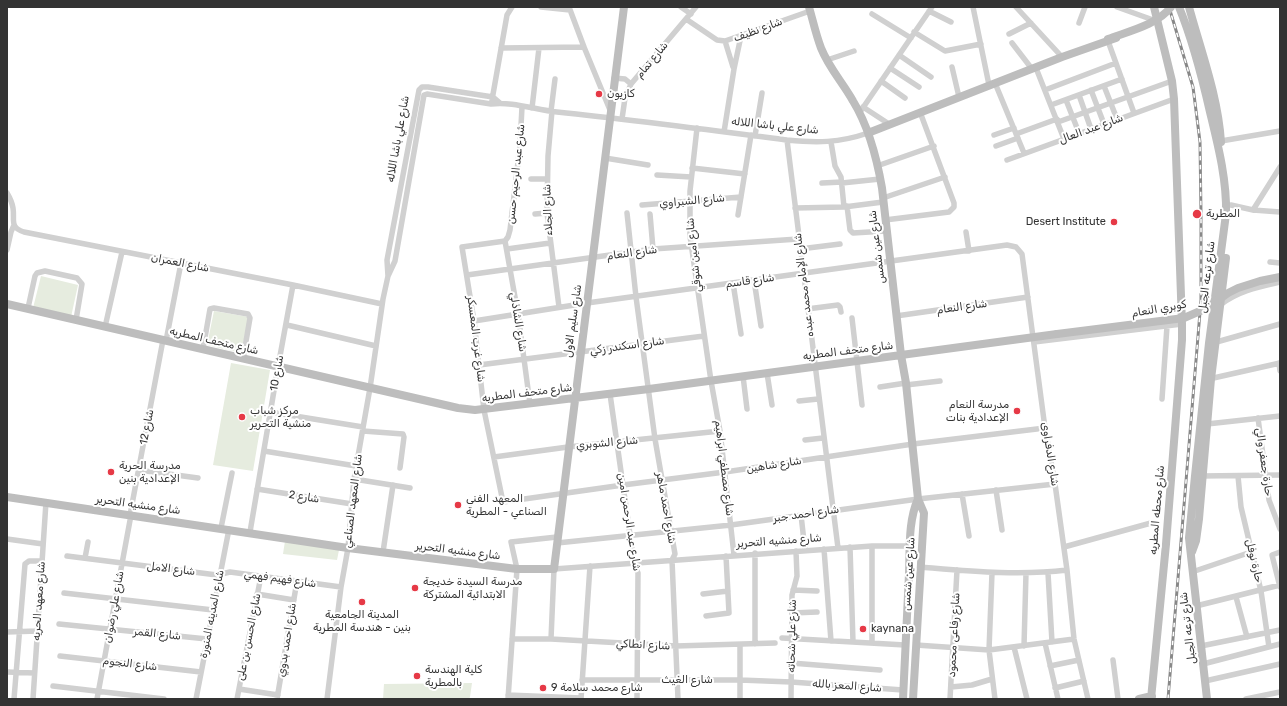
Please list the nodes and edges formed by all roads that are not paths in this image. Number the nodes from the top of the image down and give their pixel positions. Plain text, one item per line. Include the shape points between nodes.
1 (512, 7) edge
2 (541, 7) edge
3 (624, 7) edge
4 (682, 7) edge
5 (696, 7) edge
6 (973, 7) edge
7 (1016, 7) edge
8 (1086, 7) edge
9 (1117, 7) edge
10 (1154, 7) edge
11 (1172, 7) edge
12 (1179, 7) edge
13 (1189, 7) edge
14 (570, 8) edge
15 (809, 9) edge
16 (930, 9) edge
17 (1126, 9) edge
18 (691, 14) junction
19 (872, 14) dead end
20 (686, 19) junction
21 (951, 22) dead end
22 (1158, 22) junction
23 (1031, 23) junction
24 (1079, 23) dead end
25 (914, 32) junction
26 (1009, 34) dead end
27 (740, 36) junction
28 (911, 38) junction
29 (1108, 40) junction
30 (725, 41) junction
31 (1012, 43) dead end
32 (980, 44) junction
33 (584, 47) junction
34 (502, 48) junction
35 (539, 48) junction
36 (854, 51) dead end
37 (899, 55) junction
38 (1062, 57) junction
39 (827, 60) junction
40 (1116, 63) junction
41 (952, 67) dead end
42 (890, 68) junction
43 (1034, 68) junction
44 (734, 69) junction
45 (931, 77) dead end
46 (614, 78) junction
47 (555, 79) dead end
48 (1122, 79) junction
49 (881, 81) junction
50 (1172, 81) junction
51 (631, 84) junction
52 (992, 84) junction
53 (1104, 86) junction
54 (919, 87) dead end
55 (1045, 90) junction
56 (1091, 90) junction
57 (460, 92) junction
58 (762, 93) dead end
59 (1079, 95) junction
60 (493, 97) junction
61 (959, 97) junction
62 (1128, 97) junction
63 (905, 98) dead end
64 (459, 99) junction
65 (1174, 99) junction
66 (1066, 100) junction
67 (500, 103) junction
68 (1111, 103) junction
69 (491, 104) junction
70 (1051, 105) junction
71 (522, 107) junction
72 (532, 108) junction
73 (1098, 108) junction
74 (862, 110) junction
75 (551, 111) junction
76 (920, 112) junction
77 (1085, 112) junction
78 (1134, 113) junction
79 (610, 114) junction
80 (1073, 116) junction
81 (622, 119) junction
82 (1117, 119) junction
83 (1057, 120) junction
84 (889, 124) junction
85 (1104, 124) junction
86 (697, 128) junction
87 (1014, 128) junction
88 (1091, 129) junction
89 (1280, 131) edge
90 (724, 132) junction
91 (868, 133) junction
92 (1079, 133) junction
93 (994, 135) dead end
94 (753, 136) junction
95 (1017, 136) junction
96 (1064, 139) junction
97 (786, 140) junction
98 (1221, 141) junction
99 (832, 142) junction
100 (934, 146) junction
101 (996, 146) dead end
102 (1024, 154) junction
103 (605, 158) junction
104 (1007, 160) dead end
105 (648, 165) dead end
106 (877, 166) junction
107 (1280, 167) edge
108 (692, 168) junction
109 (745, 174) junction
110 (657, 175) dead end
111 (691, 177) junction
112 (945, 177) junction
113 (531, 179) dead end
114 (547, 179) junction
115 (880, 179) junction
116 (822, 182) dead end
117 (842, 182) junction
118 (7, 193) edge
119 (741, 196) junction
120 (883, 200) junction
121 (689, 201) junction
122 (642, 205) dead end
123 (1231, 205) junction
124 (845, 206) junction
125 (795, 208) junction
126 (1253, 210) junction
127 (1280, 212) edge
128 (547, 213) junction
129 (535, 214) dead end
130 (627, 214) dead end
131 (650, 214) dead end
132 (738, 215) dead end
133 (885, 220) junction
134 (14, 225) junction
135 (886, 231) junction
136 (966, 232) dead end
137 (798, 239) junction
138 (505, 240) junction
139 (550, 243) junction
140 (840, 244) dead end
141 (691, 246) junction
142 (507, 249) junction
143 (653, 249) junction
144 (800, 249) junction
145 (7, 250) edge
146 (969, 251) junction
147 (122, 252) junction
148 (631, 252) junction
149 (1022, 254) joint
150 (593, 258) junction
151 (890, 261) junction
152 (1270, 262) dead end
153 (1280, 262) edge
154 (181, 263) junction
155 (552, 264) junction
156 (510, 269) junction
157 (802, 273) junction
158 (467, 275) junction
159 (388, 276) junction
160 (1280, 277) edge
161 (754, 280) junction
162 (1280, 282) edge
163 (733, 283) junction
164 (294, 285) junction
165 (697, 288) junction
166 (636, 297) junction
167 (1028, 297) junction
168 (587, 303) junction
169 (7, 304) edge
170 (382, 304) junction
171 (1220, 305) junction
172 (558, 307) junction
173 (28, 308) junction
174 (807, 310) junction
175 (841, 312) dead end
176 (518, 314) junction
177 (896, 316) junction
178 (852, 318) dead end
179 (76, 320) junction
180 (474, 321) junction
181 (1182, 324) junction
182 (1280, 324) edge
183 (287, 325) junction
184 (761, 326) dead end
185 (1167, 326) junction
186 (105, 327) junction
187 (741, 334) dead end
188 (1057, 334) joint
189 (704, 336) junction
190 (1033, 340) junction
191 (165, 341) junction
192 (1212, 343) junction
193 (643, 344) junction
194 (376, 346) junction
195 (203, 349) junction
196 (580, 353) junction
197 (901, 356) junction
198 (243, 359) junction
199 (524, 360) junction
200 (857, 361) junction
201 (1280, 363) edge
202 (479, 365) junction
203 (278, 367) junction
204 (814, 367) junction
205 (1280, 371) edge
206 (767, 373) junction
207 (743, 376) junction
208 (1208, 380) junction
209 (711, 381) junction
210 (940, 381) dead end
211 (906, 384) junction
212 (880, 387) dead end
213 (370, 388) junction
214 (649, 389) junction
215 (610, 394) junction
216 (574, 399) junction
217 (818, 399) junction
218 (1162, 399) dead end
219 (799, 401) dead end
220 (530, 404) junction
221 (772, 405) dead end
222 (862, 405) dead end
223 (747, 409) dead end
224 (484, 410) junction
225 (270, 412) junction
226 (1280, 416) edge
227 (1258, 418) junction
228 (1207, 424) junction
229 (1045, 428) junction
230 (363, 429) junction
231 (720, 431) junction
232 (823, 438) junction
233 (655, 439) junction
234 (805, 440) dead end
235 (617, 443) junction
236 (913, 444) junction
237 (568, 447) junction
238 (264, 451) junction
239 (494, 457) junction
240 (826, 457) junction
241 (356, 466) junction
242 (400, 468) dead end
243 (139, 470) junction
244 (725, 472) junction
245 (232, 473) dead end
246 (1280, 474) edge
247 (1265, 475) junction
248 (1198, 476) junction
249 (1238, 476) junction
250 (198, 478) dead end
251 (354, 479) junction
252 (661, 481) junction
253 (623, 484) junction
254 (1055, 484) junction
255 (393, 486) junction
256 (410, 488) dead end
257 (257, 489) junction
258 (996, 490) junction
259 (562, 493) junction
260 (962, 494) junction
261 (7, 497) edge
262 (918, 499) junction
263 (46, 502) junction
264 (503, 502) joint
265 (352, 504) junction
266 (833, 511) junction
267 (131, 515) junction
268 (801, 515) junction
269 (1152, 523) dead end
270 (731, 525) junction
271 (225, 529) junction
272 (1280, 529) edge
273 (1002, 530) dead end
274 (670, 531) junction
275 (250, 532) junction
276 (630, 534) junction
277 (969, 536) dead end
278 (7, 539) edge
279 (557, 540) junction
280 (88, 542) dead end
281 (43, 544) junction
282 (872, 546) junction
283 (910, 546) junction
284 (850, 547) junction
285 (1064, 547) junction
286 (348, 548) junction
287 (838, 548) junction
288 (824, 549) junction
289 (805, 550) junction
290 (796, 551) junction
291 (383, 552) junction
292 (1251, 552) junction
293 (1280, 552) edge
294 (755, 553) junction
295 (734, 555) junction
296 (67, 556) dead end
297 (726, 556) junction
298 (85, 558) junction
299 (672, 560) junction
300 (42, 562) junction
301 (122, 563) junction
302 (634, 563) junction
303 (590, 566) junction
304 (920, 567) junction
305 (517, 569) junction
306 (554, 569) junction
307 (957, 570) junction
308 (1067, 570) junction
309 (1048, 572) junction
310 (1192, 572) junction
311 (992, 573) junction
312 (1026, 573) junction
313 (220, 574) junction
314 (261, 576) junction
315 (297, 581) junction
316 (1280, 586) edge
317 (341, 587) junction
318 (793, 590) junction
319 (817, 591) dead end
320 (1261, 591) junction
321 (728, 592) junction
322 (64, 593) dead end
323 (257, 594) junction
324 (704, 594) dead end
325 (1236, 597) junction
326 (116, 599) junction
327 (294, 600) junction
328 (1196, 606) junction
329 (213, 610) junction
330 (817, 612) dead end
331 (792, 613) junction
332 (706, 616) dead end
333 (59, 624) dead end
334 (110, 629) junction
335 (1280, 630) edge
336 (37, 631) junction
337 (7, 632) edge
338 (19, 632) junction
339 (1267, 632) junction
340 (1247, 636) junction
341 (782, 638) dead end
342 (792, 638) junction
343 (207, 639) junction
344 (512, 639) junction
345 (551, 639) junction
346 (1074, 640) junction
347 (585, 641) junction
348 (830, 641) junction
349 (853, 642) junction
350 (1052, 642) junction
351 (775, 643) dead end
352 (872, 643) junction
353 (1045, 643) junction
354 (637, 644) junction
355 (755, 644) junction
356 (1280, 644) edge
357 (740, 645) junction
358 (906, 645) junction
359 (916, 645) junction
360 (676, 646) junction
361 (1024, 646) junction
362 (1201, 646) junction
363 (1014, 647) junction
364 (1269, 647) junction
365 (953, 648) junction
366 (989, 650) junction
367 (60, 656) dead end
368 (1079, 660) junction
369 (1113, 660) dead end
370 (104, 661) junction
371 (791, 663) junction
372 (1203, 664) junction
373 (1280, 664) edge
374 (1050, 666) junction
375 (880, 670) dead end
376 (7, 672) edge
377 (201, 672) junction
378 (16, 673) junction
379 (34, 673) junction
380 (678, 679) junction
381 (992, 679) junction
382 (582, 680) junction
383 (637, 680) junction
384 (740, 680) junction
385 (1084, 681) junction
386 (1205, 681) junction
387 (791, 682) junction
388 (53, 686) dead end
389 (951, 687) junction
390 (1055, 688) junction
391 (239, 689) junction
392 (903, 690) junction
393 (98, 692) junction
394 (1280, 692) edge
395 (278, 697) edge
396 (508, 697) edge
397 (548, 698) edge
398 (581, 698) edge
399 (1152, 698) edge
400 (14, 699) edge
401 (33, 699) edge
402 (97, 699) edge
403 (164, 699) edge
404 (196, 699) edge
405 (236, 699) edge
406 (327, 699) edge
407 (637, 699) edge
408 (678, 699) edge
409 (740, 699) edge
410 (791, 699) edge
411 (903, 699) edge
412 (913, 699) edge
413 (950, 699) edge
414 (995, 699) edge
415 (1027, 699) edge
416 (1058, 699) edge
417 (1088, 699) edge
418 (1118, 699) edge
419 (1139, 699) edge
420 (1207, 699) edge
421 (1246, 699) edge

1 - 34 street via 507,15
2 - 14 street
3 - 46 street, شارع سليم الاول
4 - 18 street
5 - 18 street, شارع تمام
6 - 32 street
7 - 23 street
8 - 24 street
9 - 17 street
10 - 22 street, شارع محطه المطريه
11 - 29 street, شارع علي باشا اللاله, bridge via 1156,21
12 - 192 street, شارع ترعه الجبل via 1203,82 1217,140 1226,194
13 - 98 street, شارع ترعه الجبل via 1214,95
14 - 33 street
15 - 27 street, شارع نظيف
15 - 39 street, شارع عين شمس
16 - 21 street
16 - 25 street
17 - 22 street
18 - 20 street, شارع تمام
19 - 28 street
20 - 30 street, شارع نظيف via 717,40
20 - 51 street, شارع تمام
22 - 29 street, شارع علي باشا اللاله
22 - 50 street, شارع محطه المطريه
23 - 26 street
23 - 38 street
25 - 28 street
25 - 32 street via 944,51
27 - 30 street, شارع نظيف
27 - 44 street
28 - 37 street
29 - 38 street, شارع علي باشا اللاله
29 - 40 street
30 - 44 street
31 - 43 street
32 - 52 street
33 - 35 street
33 - 79 street
34 - 35 street
34 - 60 street
35 - 72 street
36 - 39 street
37 - 42 street
37 - 45 street
38 - 43 street, شارع علي باشا اللاله
39 - 74 street, شارع عين شمس
40 - 48 street
40 - 55 street
41 - 61 street
42 - 49 street
42 - 54 street
43 - 52 street, شارع علي باشا اللاله
43 - 55 street
44 - 90 street
46 - 51 street via 625,79
46 - 79 street, شارع سليم الاول
47 - 75 street, شارع الجلاء
48 - 53 street
48 - 62 street
49 - 63 street
49 - 74 street
50 - 62 street
50 - 65 street, شارع محطه المطريه
51 - 81 street, شارع تمام via 625,98
52 - 61 street, شارع علي باشا اللاله
52 - 87 street
53 - 56 street
53 - 68 street
55 - 70 street
56 - 59 street
56 - 73 street
57 - 60 street, شارع علي باشا اللاله
57 - 64 street
57 - 159 street, شارع علي باشا اللاله via 428,87 418,90 387,260
58 - 94 street
59 - 66 street
59 - 77 street
60 - 67 street
60 - 69 street
61 - 76 street, شارع علي باشا اللاله
62 - 68 street
62 - 78 street
64 - 69 street, شارع علي باشا اللاله
64 - 159 street, شارع علي باشا اللاله via 427,94 423,96 395,261
65 - 78 street, شارع عبد العال
65 - 181 street, شارع محطه المطريه
66 - 70 street
66 - 80 street
67 - 69 street, شارع علي باشا اللاله
67 - 71 street, شارع علي باشا اللاله
68 - 73 street
68 - 82 street
70 - 83 street
71 - 72 street, شارع علي باشا اللاله
71 - 138 street, شارع عبد الرحيم حسن via 510,230
72 - 75 street, شارع علي باشا اللاله
73 - 77 street
73 - 85 street
74 - 84 street
74 - 91 street, شارع عين شمس
75 - 79 street, شارع علي باشا اللاله
75 - 114 street, شارع الجلاء
76 - 84 street, شارع علي باشا اللاله
76 - 100 street
77 - 80 street
77 - 88 street
78 - 82 street, شارع عبد العال
79 - 81 street, شارع علي باشا اللاله
79 - 103 street, شارع سليم الاول
80 - 83 street
80 - 92 street
81 - 86 street, شارع علي باشا اللاله
82 - 85 street, شارع عبد العال
83 - 95 street
83 - 96 street
84 - 91 street, شارع علي باشا اللاله
85 - 88 street, شارع عبد العال
86 - 90 street, شارع علي باشا اللاله
86 - 108 street, شارع امين شوقي
87 - 93 street
87 - 95 street
88 - 92 street, شارع عبد العال
89 - 98 street
90 - 94 street, شارع علي باشا اللاله
91 - 99 street, شارع علي باشا اللاله
91 - 106 street, شارع عين شمس
92 - 96 street, شارع عبد العال
94 - 97 street, شارع علي باشا اللاله
94 - 109 street
95 - 101 street
95 - 102 street
96 - 102 street, شارع عبد العال
97 - 99 street, شارع علي باشا اللاله
97 - 125 street, شارع الإمام محمد عبده
98 - 123 street, شارع ترعه الجبل
99 - 117 street via 835,166
100 - 106 street
100 - 112 street
102 - 104 street, شارع عبد العال
103 - 105 street
103 - 150 street, شارع سليم الاول
106 - 115 street, شارع عين شمس
107 - 126 street
108 - 109 street
108 - 111 street, شارع امين شوقي
109 - 119 street
110 - 111 street
111 - 121 street, شارع امين شوقي
112 - 120 street
112 - 133 street via 954,203 952,210
113 - 114 street
114 - 128 street, شارع الجلاء
115 - 117 street
115 - 120 street, شارع عين شمس
116 - 117 street
117 - 124 street
118 - 134 street via 13,209
119 - 121 street, شارع الشبراوي
119 - 132 street
120 - 124 street
120 - 133 street, شارع عين شمس
121 - 122 street, شارع الشبراوي
121 - 141 street, شارع امين شوقي
123 - 126 street
123 - 171 street, شارع ترعه الجبل
124 - 125 street
124 - 135 street via 850,230 853,233
125 - 137 street, شارع الإمام محمد عبده
126 - 127 street
128 - 129 street
128 - 139 street, شارع الجلاء
130 - 148 street, شارع احمد ماهر
131 - 143 street
133 - 135 street, شارع عين شمس
134 - 145 street
134 - 147 street, شارع العمران via 24,232
135 - 151 street, شارع عين شمس
136 - 146 street
137 - 141 street, شارع النعام
137 - 144 street, شارع الإمام محمد عبده
138 - 142 street, شارع الشاذلي
138 - 158 street, شارع غرب المعسكر via 462,247
139 - 142 street
139 - 155 street, شارع الجلاء
140 - 144 street
141 - 143 street, شارع النعام
141 - 165 street, شارع امين شوقي
142 - 156 street, شارع الشاذلي
143 - 148 street, شارع النعام
144 - 157 street, شارع الإمام محمد عبده
146 - 149 street, شارع قاسم via 1012,245
146 - 151 street, شارع قاسم
147 - 154 street, شارع العمران
147 - 186 street
148 - 150 street, شارع النعام
148 - 166 street, شارع احمد ماهر
149 - 167 street, شارع الدفراوى
150 - 155 street, شارع النعام
150 - 168 street, شارع سليم الاول
151 - 157 street, شارع قاسم
151 - 177 street, شارع عين شمس
152 - 153 street
154 - 164 street, شارع العمران
154 - 191 street, شارع 12
155 - 156 street, شارع النعام
155 - 172 street, شارع الجلاء
156 - 158 street, شارع النعام
156 - 176 street, شارع الشاذلي
157 - 161 street, شارع قاسم
157 - 174 street, شارع الإمام محمد عبده
158 - 180 street, شارع غرب المعسكر
159 - 170 street, شارع علي باشا اللاله
160 - 188 street, كوبري النعام, bridge via 1238,288 1207,308 1184,318
161 - 163 street, شارع قاسم
161 - 184 street
162 - 171 street via 1245,290
163 - 165 street, شارع قاسم
163 - 187 street
164 - 170 street, شارع العمران
164 - 183 street, شارع 10
165 - 166 street, شارع قاسم
165 - 189 street, شارع امين شوقي
166 - 168 street, شارع قاسم
166 - 193 street, شارع احمد ماهر
167 - 177 street, شارع النعام
167 - 190 street, شارع الدفراوى
168 - 172 street, شارع قاسم
168 - 196 street, شارع سليم الاول
169 - 173 street, شارع متحف المطريه
170 - 194 street, شارع المعهد الصناعي
171 - 192 street, شارع ترعه الجبل
172 - 176 street, شارع قاسم
173 - 179 street, شارع متحف المطريه
173 - 179 street via 37,273 45,271 77,278 82,284
174 - 175 street via 838,305
174 - 204 street, شارع الإمام محمد عبده
176 - 180 street, شارع قاسم
176 - 199 street, شارع الشاذلي
177 - 197 street, شارع عين شمس
178 - 200 street
179 - 186 street, شارع متحف المطريه
180 - 202 street, شارع غرب المعسكر
181 - 185 street, شارع متحف المطريه
181 - 399 street, شارع محطه المطريه
182 - 192 street
183 - 194 street
183 - 203 street, شارع 10
185 - 190 street, شارع متحف المطريه
185 - 218 street
186 - 191 street, شارع متحف المطريه
188 - 190 street, شارع متحف المطريه
189 - 193 street, شارع اسكندر زكي
189 - 209 street, شارع امين شوقي
190 - 197 street, شارع متحف المطريه
190 - 229 street, شارع الدفراوى
191 - 195 street, شارع متحف المطريه
191 - 243 street, شارع 12
192 - 208 street, شارع ترعه الجبل
193 - 196 street, شارع اسكندر زكي
193 - 214 street, شارع احمد ماهر
194 - 213 street, شارع المعهد الصناعي
195 - 198 street, شارع متحف المطريه
195 - 198 street via 210,309 248,314 250,318
196 - 199 street, شارع اسكندر زكي
196 - 216 street, شارع سليم الاول
197 - 200 street, شارع متحف المطريه
197 - 211 street, شارع عين شمس
198 - 203 street, شارع متحف المطريه
199 - 202 street, شارع اسكندر زكي
199 - 220 street, شارع الشاذلي
200 - 204 street, شارع متحف المطريه
200 - 222 street
201 - 205 street
201 - 208 street
202 - 224 street, شارع غرب المعسكر
203 - 213 street, شارع متحف المطريه
203 - 225 street, شارع 10
204 - 206 street, شارع متحف المطريه
204 - 217 street, شارع الإمام محمد عبده
206 - 207 street, شارع متحف المطريه
206 - 221 street
207 - 209 street, شارع متحف المطريه
207 - 223 street
208 - 228 street, شارع ترعه الجبل
208 - 248 street, شارع ترعه الجبل
209 - 214 street, شارع متحف المطريه
209 - 231 street, شارع مصطفي ابراهيم
210 - 211 street
211 - 212 street
211 - 236 street, شارع عين شمس
213 - 224 street, شارع متحف المطريه via 458,408
213 - 230 street, شارع المعهد الصناعي
214 - 215 street, شارع متحف المطريه
214 - 233 street, شارع احمد ماهر
215 - 216 street, شارع متحف المطريه
215 - 235 street, شارع عبد الرحمن امين
216 - 220 street, شارع متحف المطريه
216 - 237 street, شارع سليم الاول
217 - 219 street
217 - 232 street, شارع الإمام محمد عبده
220 - 224 street, شارع متحف المطريه
224 - 239 street, شارع غرب المعسكر
225 - 230 street
225 - 238 street, شارع 10
226 - 227 street
227 - 228 street
227 - 247 street, حارة جعفر والي
228 - 248 street, شارع ترعه الجبل
229 - 236 street, شارع شاهين
229 - 254 street, شارع الدفراوى
230 - 241 street, شارع المعهد الصناعي
230 - 242 street via 403,434
231 - 233 street, شارع الشوبري
231 - 244 street, شارع مصطفي ابراهيم
232 - 234 street
232 - 240 street, شارع الإمام محمد عبده
233 - 235 street, شارع الشوبري
233 - 252 street, شارع احمد ماهر
235 - 237 street, شارع الشوبري
235 - 253 street, شارع عبد الرحمن امين
236 - 240 street, شارع شاهين
236 - 262 street, شارع عين شمس
237 - 239 street, شارع الشوبري
237 - 259 street, شارع سليم الاول
238 - 241 street
238 - 257 street, شارع 10
239 - 264 street, شارع غرب المعسكر
240 - 244 street, شارع شاهين
240 - 266 street, شارع الإمام محمد عبده
241 - 251 street, شارع المعهد الصناعي
243 - 250 street
243 - 267 street, شارع 12
244 - 252 street, شارع شاهين
244 - 270 street, شارع مصطفي ابراهيم
245 - 271 street, شارع المدينه المنورة
246 - 247 street
247 - 249 street
247 - 272 street, حارة جعفر والي via 1269,500
248 - 249 street
248 - 310 street, شارع ترعه الجبل via 1189,538
249 - 292 street, حارة نوفل via 1241,508
251 - 255 street
251 - 265 street, شارع المعهد الصناعي
252 - 253 street, شارع شاهين
252 - 274 street, شارع احمد ماهر
253 - 259 street, شارع شاهين
253 - 276 street, شارع عبد الرحمن امين
254 - 258 street, شارع احمد جبر
254 - 285 street, شارع الدفراوى
255 - 256 street
255 - 291 street
257 - 265 street, شارع 2
257 - 275 street, شارع 10
258 - 260 street, شارع احمد جبر
258 - 273 street
259 - 264 street, شارع شاهين
259 - 279 street, شارع سليم الاول
260 - 262 street, شارع احمد جبر
260 - 277 street
261 - 263 street, شارع منشيه التحرير
262 - 266 street, شارع احمد جبر
262 - 283 street, شارع عين شمس via 914,508
262 - 304 street, شارع عين شمس via 924,513
263 - 267 street, شارع منشيه التحرير
263 - 281 street, شارع معهد الحريه
265 - 286 street, شارع المعهد الصناعي
266 - 268 street, شارع احمد جبر
266 - 287 street, شارع الإمام محمد عبده
267 - 271 street, شارع منشيه التحرير
267 - 301 street, شارع علي رضوان
268 - 270 street, شارع احمد جبر
268 - 289 street
269 - 285 street
270 - 274 street, شارع احمد جبر
270 - 295 street, شارع مصطفي ابراهيم
271 - 275 street, شارع منشيه التحرير
271 - 313 street, شارع المدينه المنورة
274 - 276 street, شارع احمد جبر
274 - 299 street, شارع احمد ماهر via 675,554
275 - 286 street, شارع منشيه التحرير
276 - 279 street, شارع احمد جبر
276 - 302 street, شارع عبد الرحمن امين
278 - 281 street
279 - 305 street, شارع احمد جبر via 511,542
279 - 306 street, شارع سليم الاول
280 - 298 street
281 - 300 street, شارع معهد الحريه
282 - 283 street, شارع منشيه التحرير
282 - 284 street, شارع منشيه التحرير
282 - 352 street
283 - 358 street, شارع عين شمس
284 - 287 street, شارع منشيه التحرير
284 - 349 street
285 - 308 street, شارع الدفراوى
286 - 291 street, شارع منشيه التحرير
286 - 317 street, شارع المعهد الصناعي
287 - 288 street, شارع منشيه التحرير
288 - 289 street, شارع منشيه التحرير
288 - 348 street
289 - 290 street, شارع منشيه التحرير
290 - 294 street, شارع منشيه التحرير
290 - 318 street, شارع علي شحاته via 797,576
291 - 305 street, شارع منشيه التحرير
292 - 310 street
292 - 320 street, حارة نوفل
293 - 316 street via 1272,554
294 - 295 street, شارع منشيه التحرير
294 - 355 street
295 - 297 street, شارع منشيه التحرير
296 - 298 street, شارع الامل
297 - 299 street, شارع منشيه التحرير
297 - 321 street
298 - 301 street, شارع الامل
299 - 302 street, شارع منشيه التحرير
299 - 360 street, شارع احمد ماهر
300 - 336 street, شارع معهد الحريه
300 - 338 street via 29,561 25,564
301 - 313 street, شارع الامل
301 - 326 street, شارع علي رضوان
302 - 303 street, شارع منشيه التحرير
302 - 354 street, شارع عبد الرحمن امين via 638,573
303 - 306 street, شارع منشيه التحرير
303 - 347 street
304 - 307 street
304 - 359 street, شارع عين شمس
305 - 306 street, شارع منشيه التحرير
305 - 344 street
306 - 345 street, شارع سليم الاول
307 - 311 street
307 - 365 street, شارع رفاعى محمود
308 - 309 street
308 - 346 street, شارع الدفراوى
309 - 312 street
309 - 350 street
310 - 328 street, شارع ترعه الجبل
311 - 312 street
311 - 366 street
312 - 361 street
313 - 314 street, شارع فهيم فهمي via 230,572
313 - 329 street, شارع المدينه المنورة
314 - 315 street, شارع فهيم فهمي
314 - 323 street, شارع الحسن بن على
315 - 317 street, شارع فهيم فهمي
315 - 327 street, شارع احمد بدوي
316 - 320 street
317 - 406 street, شارع المعهد الصناعي
318 - 319 street
318 - 331 street, شارع علي شحاته
320 - 325 street
320 - 339 street, حارة نوفل
321 - 324 street
321 - 332 street via 729,614
322 - 326 street
323 - 327 street
323 - 391 street, شارع الحسن بن على
325 - 328 street
325 - 340 street
326 - 329 street
326 - 334 street, شارع علي رضوان
327 - 395 street, شارع احمد بدوي
328 - 362 street, شارع ترعه الجبل
329 - 343 street, شارع المدينه المنورة
330 - 331 street
331 - 342 street, شارع علي شحاته
333 - 334 street, شارع القمر
334 - 343 street, شارع القمر
334 - 370 street, شارع علي رضوان
335 - 339 street
336 - 338 street
336 - 379 street, شارع معهد الحريه
337 - 338 street
338 - 378 street
339 - 340 street
339 - 364 street, حارة نوفل
340 - 362 street
341 - 342 street
342 - 348 street
342 - 371 street, شارع علي شحاته
343 - 377 street, شارع المدينه المنورة
344 - 345 street, شارع انطاكي
344 - 396 street
345 - 347 street, شارع انطاكي
346 - 350 street
346 - 368 street, شارع الدفراوى
347 - 354 street, شارع انطاكي
347 - 382 street
348 - 349 street
349 - 352 street
350 - 353 street
351 - 355 street, شارع انطاكي
352 - 358 street
353 - 361 street
353 - 374 street
354 - 360 street, شارع انطاكي
354 - 383 street, شارع عبد الرحمن امين
355 - 357 street, شارع انطاكي
356 - 364 street
357 - 360 street, شارع انطاكي
357 - 384 street
358 - 392 street, شارع عين شمس
359 - 365 street
359 - 412 street, شارع عين شمس
360 - 380 street, شارع احمد ماهر
361 - 363 street
362 - 372 street, شارع ترعه الجبل
363 - 366 street
363 - 415 street
364 - 372 street
365 - 366 street
365 - 389 street, شارع رفاعى محمود
366 - 381 street
367 - 370 street, شارع النجوم
368 - 374 street
368 - 385 street, شارع الدفراوى
369 - 418 street
370 - 377 street, شارع النجوم
370 - 393 street, شارع علي رضوان
371 - 375 street
371 - 387 street, شارع علي شحاته
372 - 386 street, شارع ترعه الجبل
373 - 386 street
374 - 390 street
376 - 378 street
377 - 404 street, شارع المدينه المنورة
378 - 379 street
378 - 400 street
379 - 401 street, شارع معهد الحريه
380 - 383 street, شارع الغيث
380 - 384 street, شارع الغيث
380 - 408 street, شارع احمد ماهر
381 - 389 street via 972,685
381 - 414 street
382 - 383 street, شارع الغيث
382 - 398 street
383 - 407 street, شارع عبد الرحمن امين
384 - 387 street, شارع الغيث
384 - 409 street
385 - 390 street
385 - 417 street, شارع الدفراوى
386 - 420 street, شارع ترعه الجبل
387 - 392 street, شارع المعز بالله
387 - 410 street, شارع علي شحاته
388 - 393 street
389 - 413 street, شارع رفاعى محمود
390 - 416 street
391 - 395 street
391 - 405 street, شارع الحسن بن على
392 - 411 street, شارع عين شمس
393 - 402 street, شارع علي رضوان
393 - 403 street
394 - 421 street
396 - 397 street
397 - 398 street
399 - 419 street

